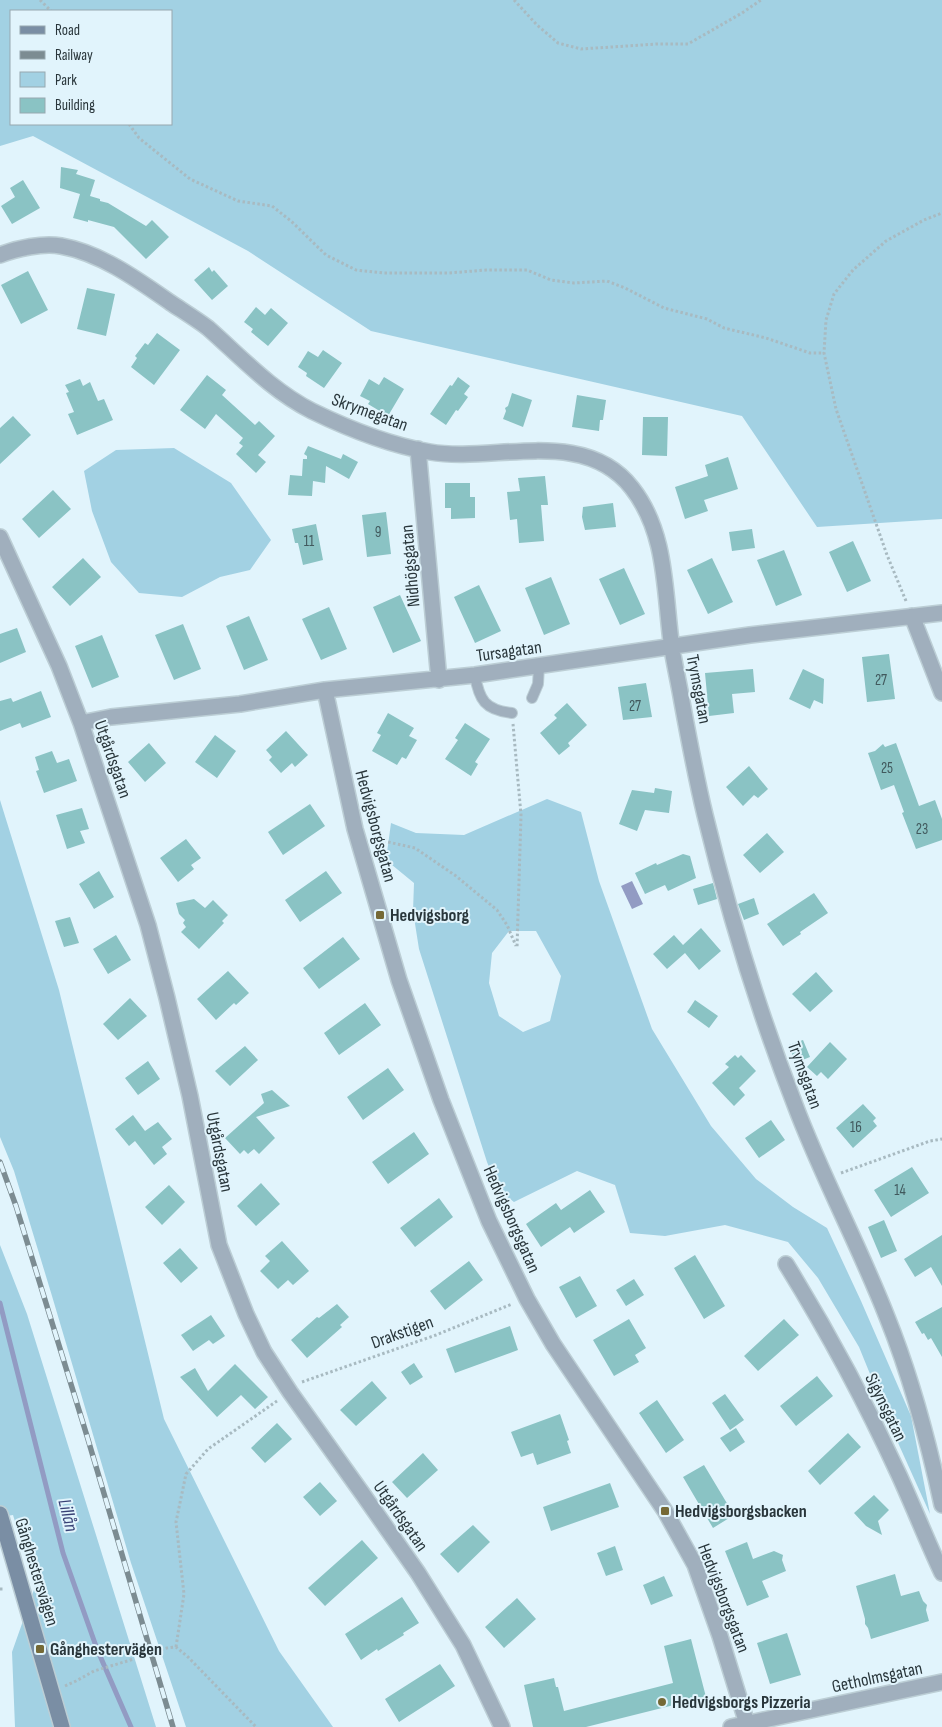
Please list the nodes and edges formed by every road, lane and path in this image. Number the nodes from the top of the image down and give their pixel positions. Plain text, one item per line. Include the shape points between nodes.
1 (40, 0) edge
2 (514, 0) edge
3 (761, 0) edge
4 (50, 10) edge
5 (130, 125) edge
6 (942, 213) edge
7 (0, 255) edge
8 (824, 353) junction
9 (418, 449) junction
10 (0, 537) edge
11 (942, 613) edge
12 (912, 616) junction
13 (672, 646) junction
14 (539, 666) junction
15 (475, 675) junction
16 (439, 680) junction
17 (325, 690) junction
18 (942, 693) edge
19 (532, 698) dead end
20 (512, 713) joint
21 (81, 723) junction
22 (355, 829) junction
23 (942, 1138) edge
24 (827, 1178) junction
25 (786, 1264) dead end
26 (527, 1299) junction
27 (288, 1389) junction
28 (942, 1505) edge
29 (0, 1514) edge
30 (942, 1573) edge
31 (0, 1589) edge
32 (5, 1589) dead end
33 (176, 1647) junction
34 (156, 1651) dead end
35 (134, 1659) dead end
36 (94, 1671) dead end
37 (942, 1682) edge
38 (747, 1726) edge
39 (62, 1727) edge
40 (256, 1727) edge
41 (502, 1727) edge
42 (731, 1727) edge

1 - 4 path
2 - 3 path via 558,43 581,49 688,44
5 - 8 path via 139,138 190,180 238,200 272,206 326,255 356,270 384,273 527,270 551,280 574,283 607,281 664,308 724,328 810,353
6 - 8 path via 886,241 853,270 834,294 826,320
7 - 9 street, Skrymegatan via 16,248 58,245 95,256 203,324 261,377 308,409 380,440
8 - 12 path via 836,409
9 - 13 street, Skrymegatan via 482,454 538,449 576,454 609,467 630,485 650,516 661,552
9 - 16 street, Nidhögsgatan
10 - 21 street, Utgårdsgatan
11 - 12 street, Tursagatan
12 - 13 street, Tursagatan
12 - 18 street
13 - 14 street, Tursagatan
13 - 24 street, Trymsgatan via 697,782 727,902 796,1107
14 - 15 street, Tursagatan
14 - 19 lane via 538,684
15 - 16 street, Tursagatan
15 - 20 lane via 478,694 487,704 498,712
16 - 17 street, Tursagatan
17 - 21 street, Tursagatan
17 - 22 street, Hedvigsborgsgatan
20 - 22 path via 521,815 517,948 497,910 456,876 416,848 388,842
21 - 27 street, Utgårdsgatan via 148,925 190,1096 219,1245 264,1352
22 - 26 street, Hedvigsborgsgatan via 400,980 441,1100 489,1221
23 - 24 path
24 - 28 street, Trymsgatan via 887,1315 913,1386
25 - 30 street, Sigynsgatan via 846,1368
26 - 27 path, Drakstigen
26 - 38 street, Hedvigsborgsgatan via 553,1344 664,1511 695,1565
27 - 33 path, Drakstigen via 208,1449 186,1474 176,1522 184,1594
27 - 41 street, Utgårdsgatan via 418,1573 463,1645
29 - 39 street, Gånghestersvägen
31 - 32 path
33 - 34 path
33 - 40 path
35 - 36 path
37 - 38 street, Getholmsgatan
38 - 42 street, Getholmsgatan

